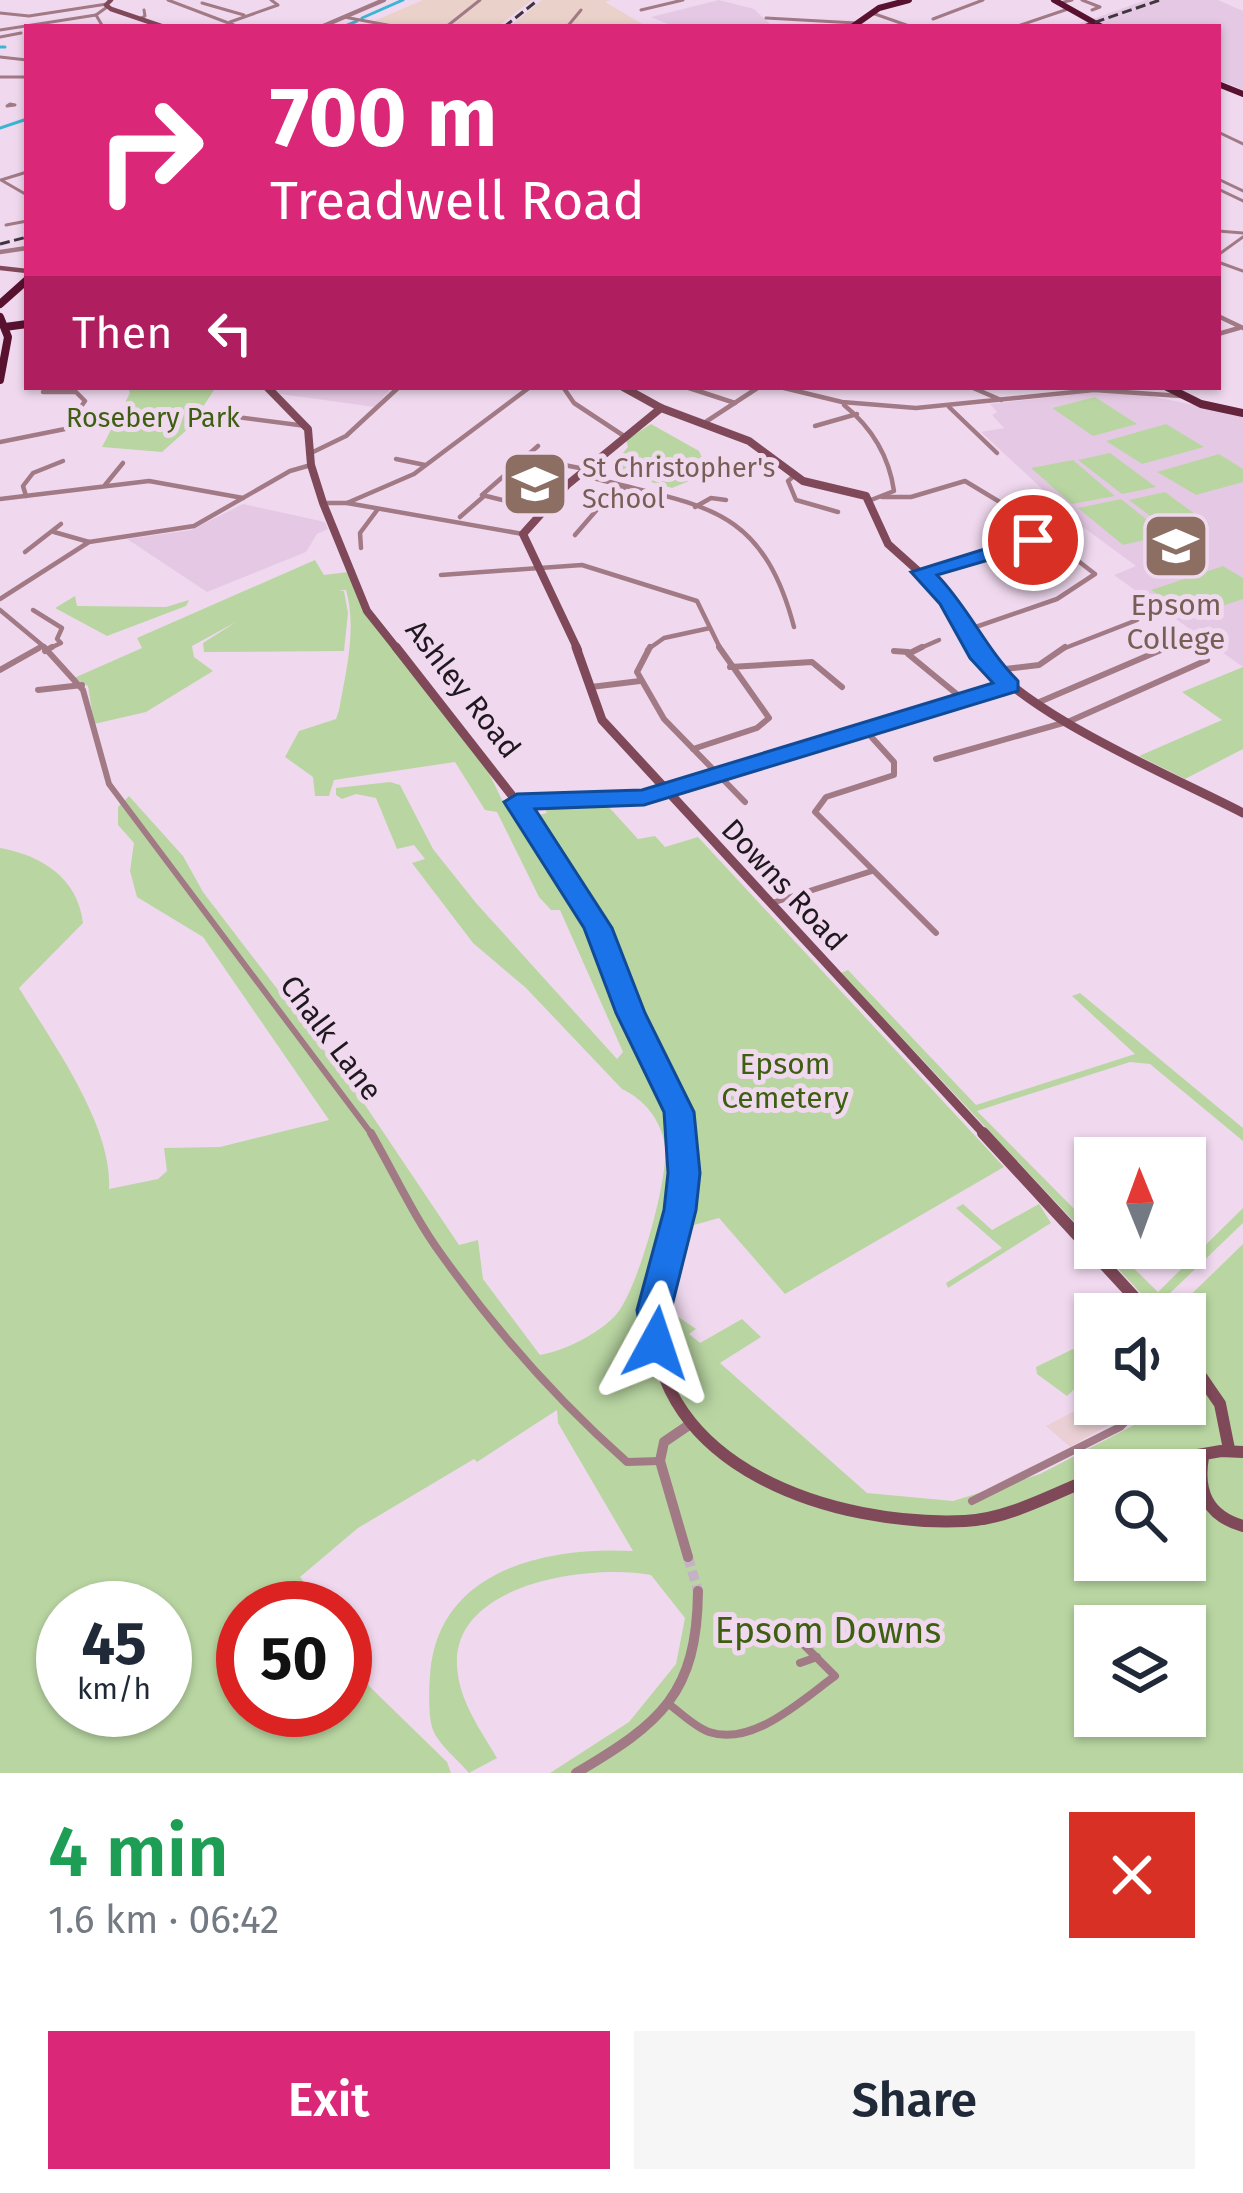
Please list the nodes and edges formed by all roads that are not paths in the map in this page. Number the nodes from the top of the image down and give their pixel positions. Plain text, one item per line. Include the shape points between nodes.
1 (72, 0) edge
2 (168, 0) edge
3 (271, 0) edge
4 (384, 0) edge
5 (480, 0) edge
6 (683, 0) edge
7 (909, 0) edge
8 (982, 0) edge
9 (1082, 0) edge
10 (897, 1) edge
11 (1057, 1) edge
12 (202, 3) edge
13 (108, 4) edge
14 (1071, 4) edge
15 (89, 5) junction
16 (144, 10) dead end
17 (581, 10) dead end
18 (641, 10) dead end
19 (788, 10) dead end
20 (1092, 10) dead end
21 (0, 13) edge
22 (872, 13) junction
23 (96, 15) junction
24 (247, 16) junction
25 (344, 17) junction
26 (139, 19) junction
27 (766, 19) dead end
28 (784, 19) junction
29 (933, 19) dead end
30 (226, 23) junction
31 (39, 24) edge
32 (101, 24) edge
33 (155, 24) edge
34 (229, 24) edge
35 (328, 24) edge
36 (382, 24) edge
37 (450, 24) edge
38 (569, 24) edge
39 (842, 24) edge
40 (856, 24) edge
41 (903, 24) edge
42 (1022, 24) edge
43 (1096, 24) edge
44 (24, 26) edge
45 (13, 28) junction
46 (0, 30) edge
47 (21, 33) junction
48 (24, 35) edge
49 (0, 37) edge
50 (7, 106) dead end
51 (0, 108) edge
52 (24, 173) edge
53 (24, 185) edge
54 (13, 187) junction
55 (24, 193) edge
56 (24, 222) edge
57 (6, 225) dead end
58 (24, 278) edge
59 (0, 304) edge
60 (0, 317) edge
61 (24, 328) edge
62 (6, 331) junction
63 (0, 380) edge
64 (270, 390) edge
65 (396, 390) edge
66 (526, 390) edge
67 (565, 390) edge
68 (628, 390) edge
69 (695, 390) edge
70 (754, 390) edge
71 (792, 390) edge
72 (828, 390) dead end
73 (978, 390) edge
74 (1048, 390) edge
75 (1173, 390) edge
76 (43, 392) dead end
77 (1051, 394) junction
78 (1184, 395) junction
79 (821, 397) junction
80 (1001, 400) junction
81 (842, 402) junction
82 (735, 403) junction
83 (950, 406) junction
84 (661, 408) junction
85 (199, 412) dead end
86 (1243, 413) edge
87 (857, 414) junction
88 (704, 423) junction
89 (306, 426) junction
90 (814, 426) dead end
91 (624, 436) junction
92 (0, 442) edge
93 (538, 446) dead end
94 (310, 453) junction
95 (997, 453) dead end
96 (525, 458) junction
97 (396, 459) dead end
98 (63, 461) dead end
99 (123, 463) dead end
100 (311, 465) junction
101 (425, 465) junction
102 (586, 472) junction
103 (794, 476) junction
104 (105, 485) junction
105 (624, 488) junction
106 (26, 496) junction
107 (483, 497) junction
108 (243, 498) junction
109 (876, 498) junction
110 (0, 499) edge
111 (726, 500) dead end
112 (323, 503) junction
113 (346, 503) junction
114 (695, 507) junction
115 (379, 508) junction
116 (543, 510) junction
117 (1012, 510) dead end
118 (838, 512) dead end
119 (460, 517) dead end
120 (61, 524) dead end
121 (54, 532) junction
122 (524, 534) junction
123 (575, 535) dead end
124 (89, 542) junction
125 (361, 548) dead end
126 (25, 552) dead end
127 (543, 567) junction
128 (922, 572) junction
129 (441, 575) dead end
130 (0, 599) edge
131 (0, 610) edge
132 (33, 610) dead end
133 (1137, 620) dead end
134 (794, 627) dead end
135 (710, 628) junction
136 (967, 630) junction
137 (1195, 636) dead end
138 (939, 640) dead end
139 (42, 649) junction
140 (894, 651) dead end
141 (908, 652) junction
142 (1207, 660) dead end
143 (730, 667) junction
144 (0, 670) edge
145 (993, 671) junction
146 (640, 681) junction
147 (82, 686) junction
148 (591, 686) junction
149 (1010, 686) junction
150 (842, 687) dead end
151 (38, 690) dead end
152 (964, 700) junction
153 (1034, 704) junction
154 (1066, 721) junction
155 (866, 731) junction
156 (693, 749) junction
157 (936, 759) dead end
158 (719, 776) junction
159 (664, 792) junction
160 (517, 802) junction
161 (745, 802) dead end
162 (1243, 813) edge
163 (872, 871) junction
164 (769, 904) junction
165 (936, 933) dead end
166 (1130, 1293) edge
167 (1206, 1384) edge
168 (689, 1425) junction
169 (1122, 1425) edge
170 (1236, 1450) edge
171 (1206, 1456) edge
172 (660, 1461) junction
173 (1074, 1486) edge
174 (1206, 1499) edge
175 (972, 1502) dead end
176 (1243, 1526) edge
177 (688, 1557) tunnel mouth
178 (698, 1591) tunnel mouth
179 (782, 1623) dead end
180 (817, 1657) junction
181 (800, 1664) dead end
182 (670, 1705) junction
183 (576, 1773) edge

1 - 15 street
2 - 30 street
3 - 24 street via 278,5
4 - 25 street
5 - 37 street
6 - 18 street
7 - 10 highway
8 - 29 street
9 - 20 street via 1100,7
10 - 22 highway
11 - 14 highway
12 - 24 street
13 - 15 street
13 - 23 street
13 - 26 main road
14 - 42 street
14 - 43 highway
15 - 21 street
16 - 26 street
17 - 38 street
19 - 28 street
22 - 40 highway
22 - 41 street
23 - 31 street
23 - 32 street
24 - 30 street
25 - 35 street
25 - 36 street
26 - 33 main road
27 - 28 street
28 - 39 street
30 - 34 street
44 - 45 street
45 - 46 street
45 - 47 street
47 - 48 street
47 - 49 street
50 - 51 street
52 - 54 street via 2,180
53 - 54 street
54 - 55 street
56 - 57 street
58 - 59 highway
60 - 62 highway
61 - 62 highway
62 - 63 highway
64 - 89 main road
65 - 94 street via 346,436
66 - 101 street
67 - 91 street
68 - 84 main road
69 - 82 street
70 - 82 street
71 - 79 street
72 - 79 street
73 - 80 street
74 - 77 street
75 - 78 main road
76 - 92 street via 76,392 85,401 61,431
77 - 78 street
77 - 80 street
78 - 86 main road
79 - 81 street
80 - 83 street
81 - 83 street
81 - 87 street
82 - 88 street
83 - 95 street
84 - 88 main road
84 - 91 main road
85 - 89 street
87 - 90 street
87 - 109 street via 893,479 894,491
88 - 103 main road via 759,447
89 - 94 main road, Ashley Road
91 - 102 main road
93 - 96 street
94 - 100 main road, Ashley Road
96 - 102 street
96 - 107 street
97 - 101 street
98 - 106 street via 28,477
99 - 104 street
100 - 108 street
100 - 112 main road, Ashley Road
101 - 113 street
102 - 105 street
102 - 116 main road
103 - 109 main road
103 - 118 street via 788,481 796,500
104 - 106 street
104 - 108 street via 164,482
105 - 114 street
105 - 123 street
106 - 110 street
107 - 116 street
107 - 119 street
108 - 124 street via 194,526
109 - 117 street via 904,499 965,481
109 - 128 main road via 883,536
111 - 114 street via 711,497
112 - 113 street
112 - 160 main road, Ashley Road via 367,611
113 - 115 street
114 - 134 street via 750,533
115 - 122 street
115 - 125 street via 360,533
116 - 122 main road
120 - 121 street
121 - 124 street
121 - 126 street
122 - 127 main road, Downs Road
124 - 130 street
127 - 129 street
127 - 135 street via 590,566 686,595 705,610
127 - 148 main road, Downs Road
128 - 136 main road
128 - 136 street via 1039,539 1095,574 1084,587
131 - 139 street
132 - 139 street via 62,628 61,643
133 - 145 street via 1071,643 1045,663
135 - 143 street
135 - 146 street via 653,644 640,659
136 - 145 main road
137 - 153 street
138 - 141 street
139 - 144 street
139 - 147 street
140 - 141 street
141 - 152 street
142 - 154 street
143 - 150 street via 812,662
143 - 156 street via 769,718
145 - 149 main road
146 - 148 street
146 - 156 street
147 - 151 street
147 - 172 street, Chalk Lane via 109,784 371,1132 437,1251 568,1410 627,1462
148 - 159 main road, Downs Road via 602,720
149 - 152 street
149 - 153 main road
152 - 155 street
153 - 154 main road
154 - 157 street
154 - 162 main road
155 - 158 street
155 - 163 street via 894,762 894,776 816,807
156 - 158 street
158 - 159 street
158 - 161 street
159 - 160 street via 608,802
159 - 164 main road, Downs Road
160 - 168 main road, Ashley Road via 598,928 679,1112 680,1210 654,1310 660,1362
163 - 164 street
163 - 165 street
164 - 166 main road, Downs Road
167 - 170 main road
168 - 172 street via 664,1442
168 - 173 main road, Ashley Road via 749,1474 806,1499 893,1519 970,1520
169 - 175 street
170 - 171 main road
172 - 177 street
174 - 176 main road via 1215,1516
178 - 182 street via 698,1652
179 - 180 street
180 - 181 street
180 - 182 street via 835,1676 732,1735 713,1734
182 - 183 street

